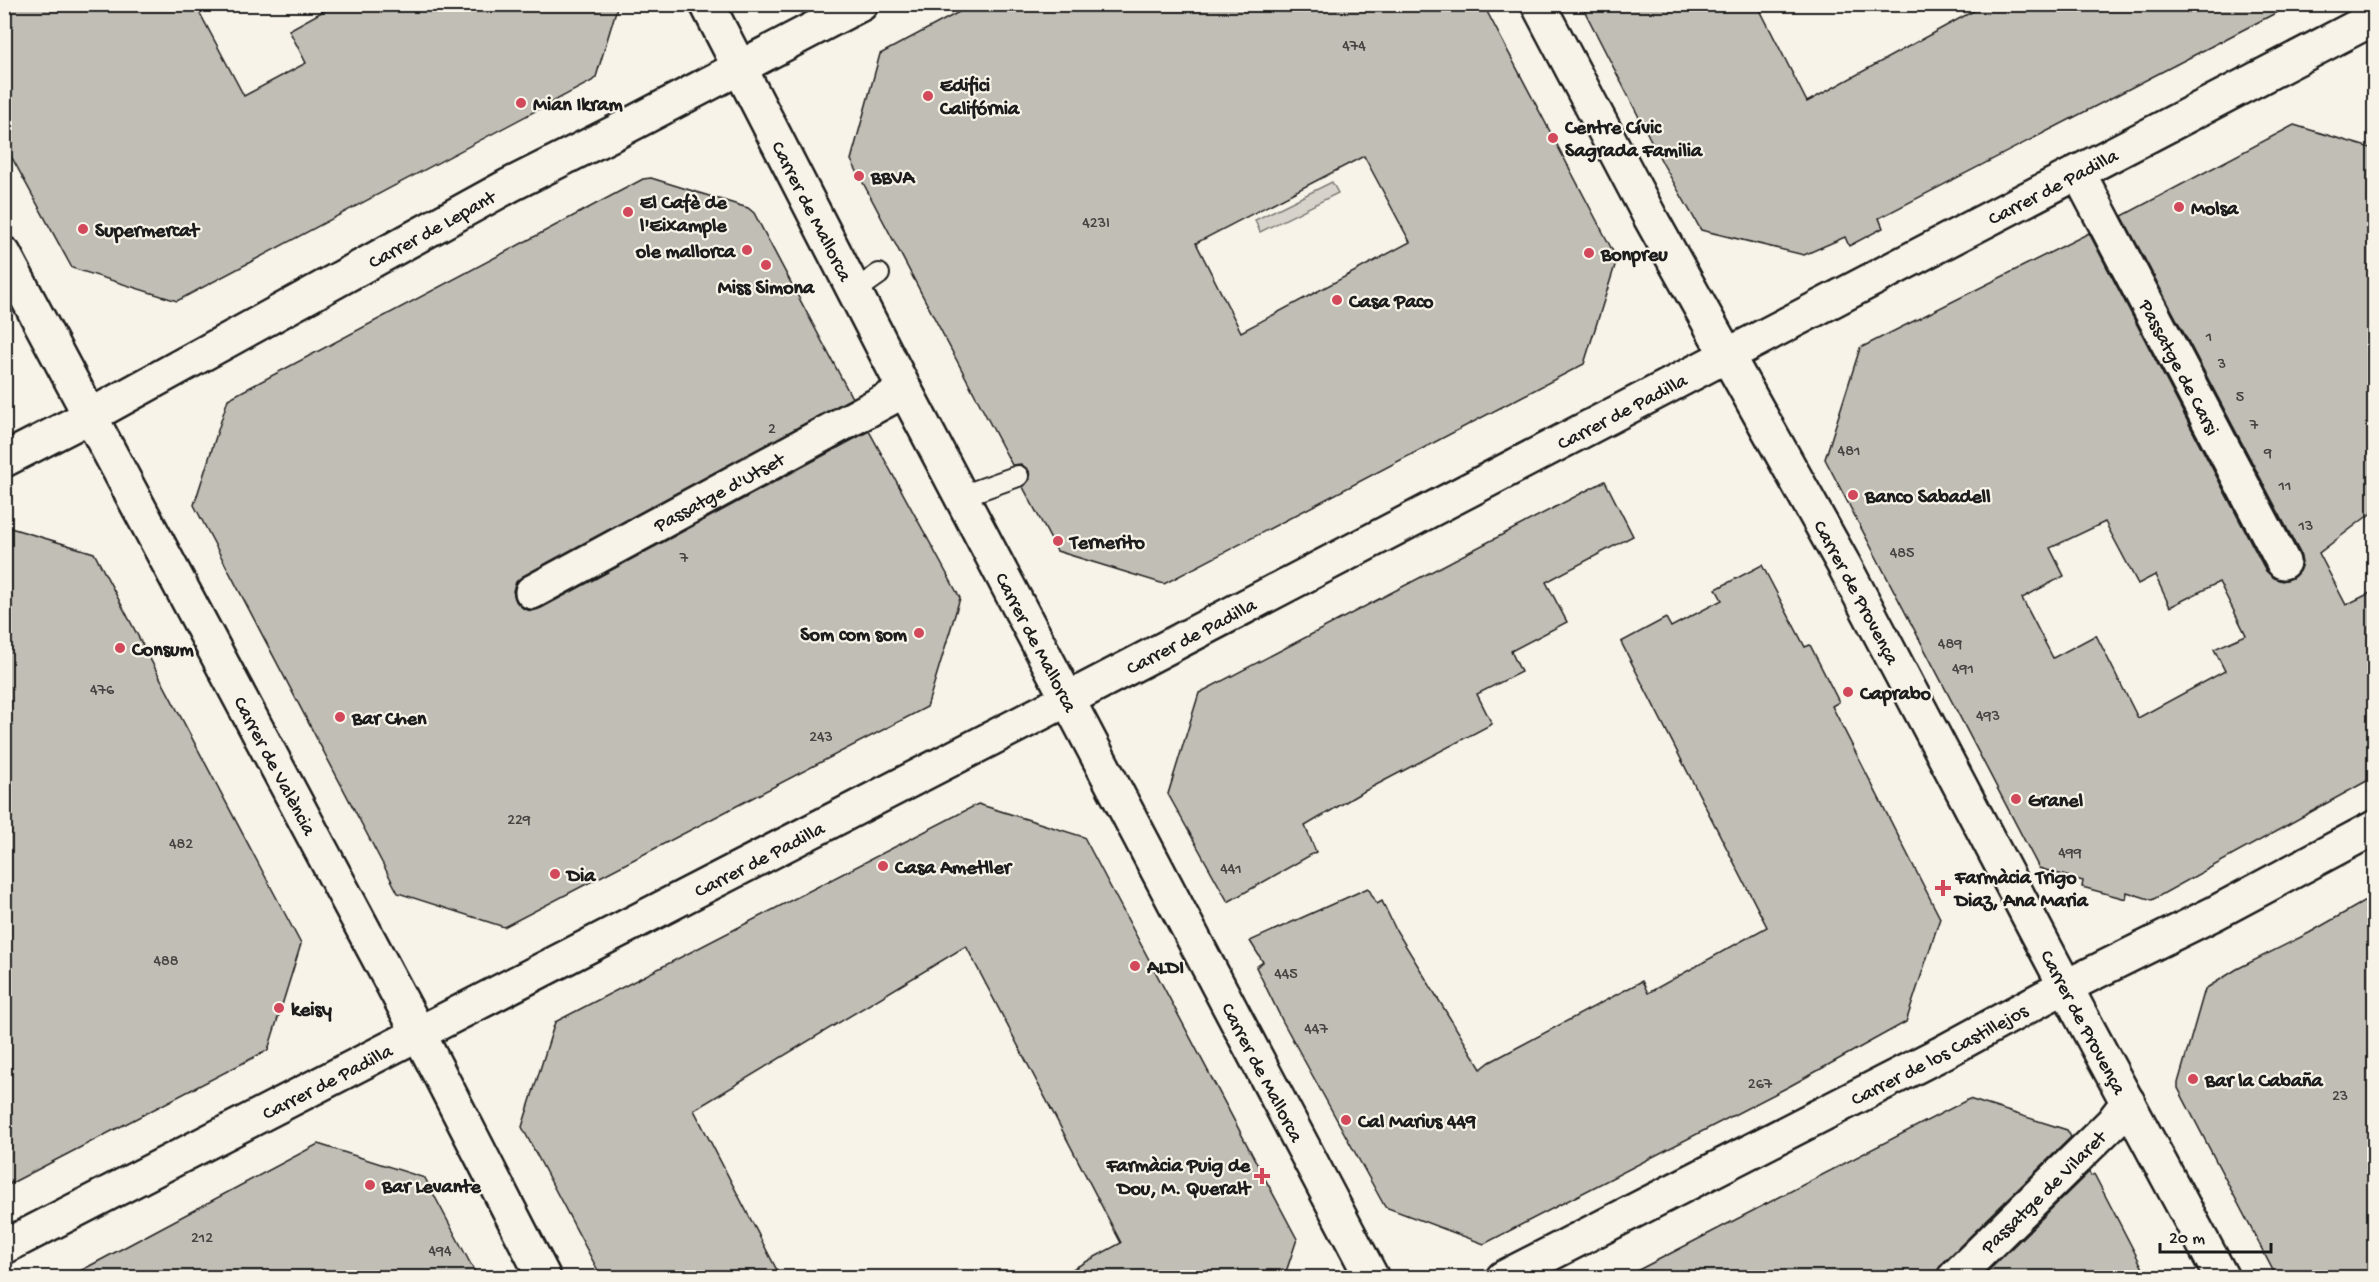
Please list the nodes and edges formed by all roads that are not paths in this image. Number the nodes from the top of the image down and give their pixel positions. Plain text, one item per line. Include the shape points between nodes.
1 (707, 4) edge
2 (861, 4) edge
3 (1538, 4) edge
4 (2374, 18) edge
5 (740, 67) junction
6 (2078, 172) junction
7 (4, 254) edge
8 (1728, 355) junction
9 (905, 390) junction
10 (90, 416) junction
11 (4, 460) edge
12 (1018, 476) dead end
13 (962, 496) junction
14 (2283, 562) dead end
15 (532, 592) dead end
16 (1068, 699) junction
17 (2374, 828) edge
18 (2067, 987) junction
19 (418, 1034) junction
20 (2128, 1102) junction
21 (4, 1247) edge
22 (544, 1278) edge
23 (1372, 1278) edge
24 (1503, 1278) edge
25 (1954, 1278) edge
26 (2222, 1278) edge

1 - 5 main road, Carrer de Mallorca
2 - 5 main road, Carrer de Lepant
3 - 8 main road, Carrer de Provença
4 - 6 main road, Carrer de Padilla
5 - 9 main road, Carrer de Mallorca via 867,282
5 - 10 main road, Carrer de Lepant via 510,185
6 - 8 main road, Carrer de Padilla
6 - 14 main road, Passatge de Carsi
7 - 10 main road, Carrer de València
8 - 16 main road, Carrer de Padilla
8 - 18 main road, Carrer de Provença
9 - 13 main road, Carrer de Mallorca
9 - 15 main road, Passatge d'Utset
10 - 11 main road, Carrer de Lepant
10 - 19 main road, Carrer de València
12 - 13 lane
13 - 16 main road, Carrer de Mallorca
16 - 19 main road, Carrer de Padilla
16 - 23 main road, Carrer de Mallorca
17 - 18 main road, Carrer de los Castillejos
18 - 20 main road, Carrer de Provença
18 - 24 main road, Carrer de los Castillejos
19 - 21 main road, Carrer de Padilla
19 - 22 main road, Carrer de València
20 - 25 main road, Passatge de Vilaret via 2112,1124
20 - 26 main road, Carrer de Provença

